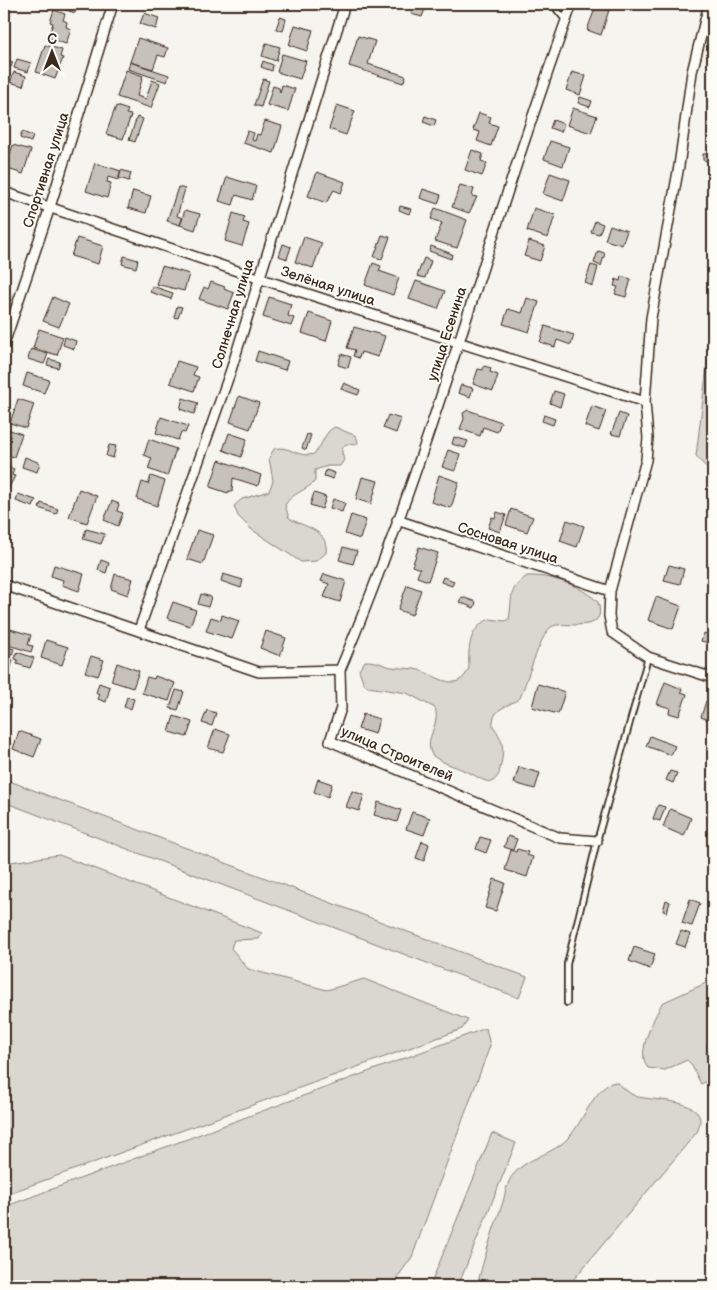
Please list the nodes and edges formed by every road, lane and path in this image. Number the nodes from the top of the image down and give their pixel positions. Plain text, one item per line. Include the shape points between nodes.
1 (112, 4) edge
2 (345, 4) edge
3 (556, 4) edge
4 (572, 4) edge
5 (709, 4) edge
6 (566, 21) junction
7 (4, 192) edge
8 (50, 207) junction
9 (258, 278) junction
10 (459, 343) junction
11 (4, 344) edge
12 (645, 402) junction
13 (397, 520) junction
14 (4, 586) edge
15 (610, 591) junction
16 (139, 630) junction
17 (648, 657) junction
18 (340, 670) junction
19 (713, 678) edge
20 (597, 841) junction
21 (567, 1003) dead end

1 - 8 street, Спортивная улица
2 - 9 street, Солнечная улица
3 - 6 lane
4 - 6 street, улица Есенина
5 - 12 street via 692,72 679,166 651,318
6 - 10 street, улица Есенина
7 - 8 street, Зелёная улица
8 - 9 street, Зелёная улица
8 - 11 street, Спортивная улица
9 - 10 street, Зелёная улица
9 - 16 street, Солнечная улица via 231,370
10 - 12 street, Зелёная улица
10 - 13 street, улица Есенина
12 - 15 street via 646,460
13 - 15 street, Сосновая улица
13 - 18 street, улица Есенина
14 - 16 street
15 - 17 street via 612,632
16 - 18 street via 259,672
17 - 19 street
17 - 20 lane
18 - 20 street, улица Строителей via 341,708 330,741 560,838
20 - 21 lane via 567,964

